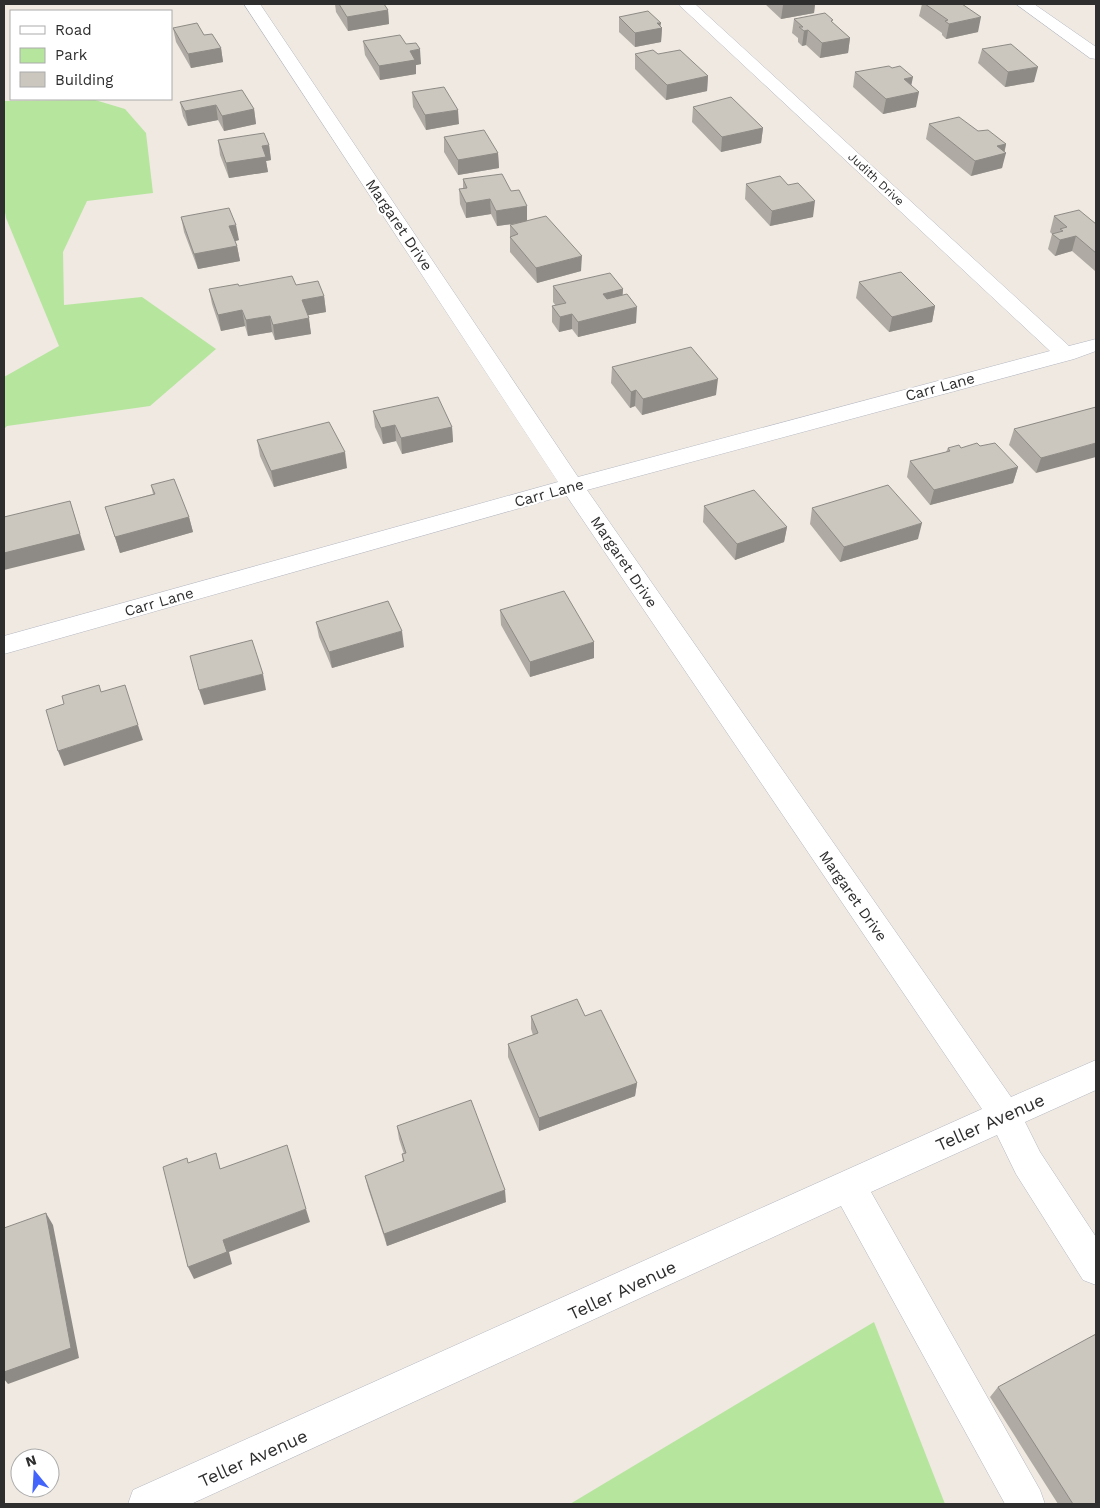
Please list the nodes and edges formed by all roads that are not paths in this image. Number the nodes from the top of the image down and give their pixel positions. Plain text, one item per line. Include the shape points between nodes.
1 (252, 4) edge
2 (686, 4) edge
3 (1024, 4) edge
4 (1096, 54) edge
5 (1096, 345) edge
6 (1066, 354) junction
7 (572, 486) junction
8 (4, 645) edge
9 (1096, 1075) edge
10 (1005, 1115) junction
11 (849, 1186) junction
12 (1096, 1268) edge
13 (147, 1504) edge
14 (1026, 1504) edge

1 - 7 street, Margaret Drive
2 - 6 street, Judith Drive
3 - 4 street
5 - 6 street, Carr Lane
6 - 7 street, Carr Lane
7 - 8 street, Carr Lane
7 - 10 street, Margaret Drive
9 - 10 street, Teller Avenue
10 - 11 street, Teller Avenue
10 - 12 street, Margaret Drive via 1028,1164
11 - 13 street, Teller Avenue via 354,1413
11 - 14 street

